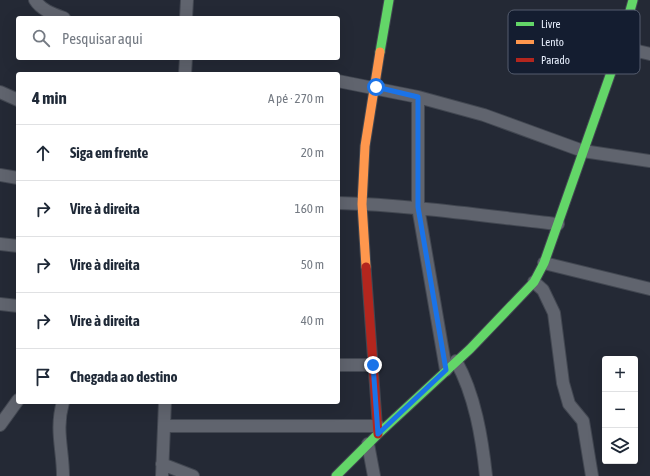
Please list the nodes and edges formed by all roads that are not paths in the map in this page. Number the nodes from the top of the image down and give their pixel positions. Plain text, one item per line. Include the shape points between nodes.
1 (35, 0) edge
2 (187, 0) edge
3 (389, 0) edge
4 (633, 0) edge
5 (630, 10) edge
6 (59, 16) edge
7 (186, 16) edge
8 (640, 52) edge
9 (650, 54) edge
10 (186, 60) edge
11 (185, 72) edge
12 (610, 74) edge
13 (340, 81) edge
14 (376, 87) junction
15 (0, 92) edge
16 (418, 97) junction
17 (16, 99) edge
18 (583, 151) junction
19 (650, 161) edge
20 (0, 175) edge
21 (16, 178) edge
22 (340, 203) edge
23 (362, 204) junction
24 (418, 207) junction
25 (558, 224) junction
26 (0, 244) edge
27 (16, 246) edge
28 (544, 263) junction
29 (534, 282) junction
30 (650, 289) edge
31 (0, 304) edge
32 (16, 306) edge
33 (456, 361) junction
34 (340, 365) edge
35 (373, 365) junction
36 (446, 370) junction
37 (16, 403) edge
38 (62, 404) edge
39 (165, 404) edge
40 (0, 425) edge
41 (164, 426) junction
42 (378, 430) junction
43 (368, 444) junction
44 (162, 470) edge
45 (63, 476) edge
46 (192, 476) edge
47 (336, 476) edge
48 (374, 476) edge
49 (486, 476) edge
50 (592, 476) edge

1 - 6 street via 40,6
2 - 7 street
3 - 14 street
4 - 5 street
8 - 9 street
10 - 11 street
12 - 18 street
13 - 14 street
14 - 16 street
14 - 23 street via 365,146
15 - 17 street
16 - 18 street via 484,115
16 - 24 street
18 - 19 street
18 - 25 street
20 - 21 street
22 - 23 street
23 - 24 street
23 - 35 street
24 - 25 street
24 - 36 street
25 - 28 street
26 - 27 street
28 - 29 street
28 - 30 street
29 - 33 street via 476,344
29 - 50 street via 544,290 554,313 563,383 569,404 583,421
31 - 32 street
33 - 36 street
33 - 49 street via 463,373 479,430
34 - 35 street
35 - 42 street
36 - 42 street
37 - 40 street
38 - 45 street via 59,416 59,443
39 - 41 street
41 - 42 street
41 - 44 street
42 - 43 street
43 - 47 street
43 - 48 street
44 - 46 street

